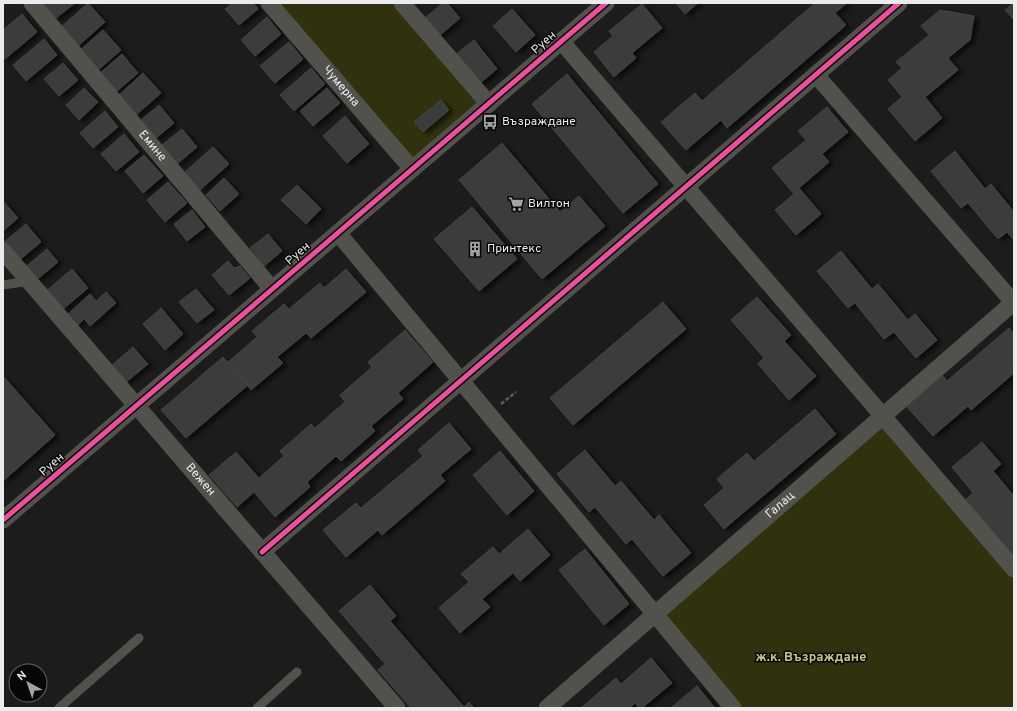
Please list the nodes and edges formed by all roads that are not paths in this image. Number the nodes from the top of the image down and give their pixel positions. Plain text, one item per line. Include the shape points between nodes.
1 (32, 3) edge
2 (268, 3) edge
3 (402, 3) edge
4 (606, 3) edge
5 (890, 6) edge
6 (561, 41) junction
7 (816, 74) junction
8 (489, 104) junction
9 (412, 169) junction
10 (686, 187) junction
11 (338, 233) junction
12 (3, 251) edge
13 (29, 281) junction
14 (3, 285) edge
15 (272, 289) junction
16 (1014, 302) edge
17 (460, 381) junction
18 (137, 406) junction
19 (883, 416) junction
20 (3, 520) edge
21 (262, 552) junction
22 (1014, 569) edge
23 (654, 615) junction
24 (139, 638) dead end
25 (297, 672) dead end
26 (59, 708) edge
27 (257, 708) edge
28 (397, 708) edge
29 (547, 708) edge
30 (732, 708) edge

1 - 15 street, Емине
2 - 9 street, Чумерна
3 - 8 street
4 - 6 street, Руен
5 - 7 street
6 - 8 street, Руен
6 - 10 street
7 - 10 street
7 - 16 street
8 - 9 street, Руен
9 - 11 street, Руен
10 - 17 street
10 - 19 street
11 - 15 street, Руен
11 - 17 street
12 - 13 street, Вежен
13 - 14 lane
13 - 18 street, Вежен
15 - 18 street, Руен
16 - 19 street, Галац
17 - 21 street
17 - 23 street
18 - 20 street, Руен
18 - 21 street, Вежен
19 - 22 street
19 - 23 street, Галац
21 - 28 street, Вежен
23 - 29 street, Галац
23 - 30 street
24 - 26 lane
25 - 27 lane

